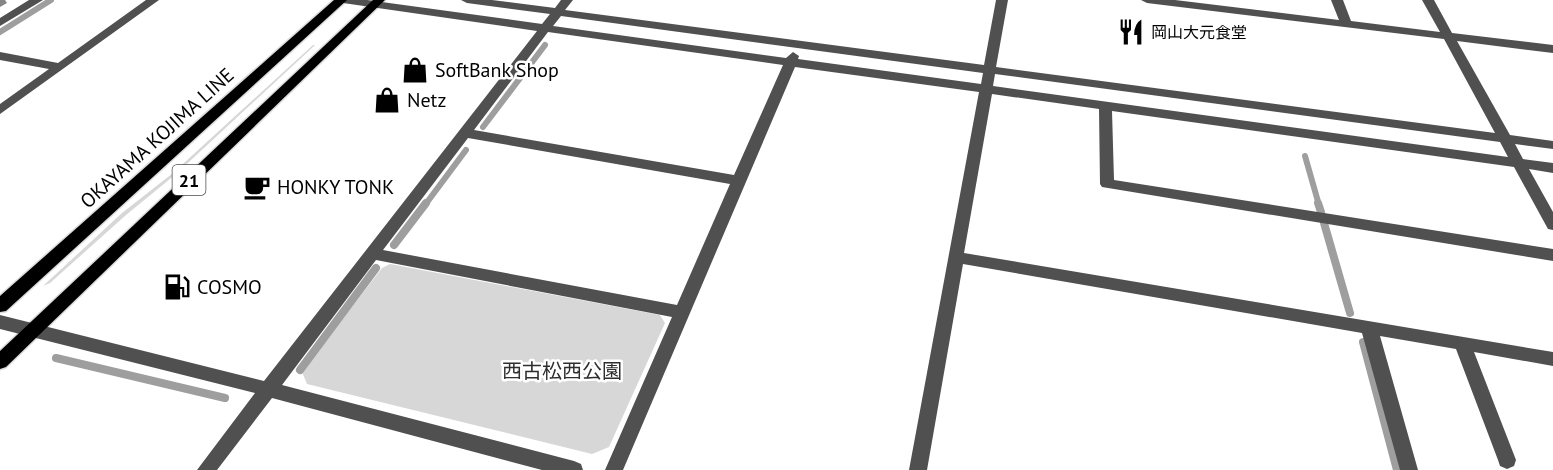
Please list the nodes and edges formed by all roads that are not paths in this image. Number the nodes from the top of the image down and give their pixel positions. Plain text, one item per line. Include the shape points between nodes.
1 (38, 0) edge
2 (153, 0) edge
3 (342, 0) edge
4 (467, 0) edge
5 (567, 0) edge
6 (1002, 0) edge
7 (1147, 0) edge
8 (1337, 0) edge
9 (1428, 0) edge
10 (376, 2) edge
11 (1176, 2) edge
12 (558, 12) junction
13 (0, 23) edge
14 (1346, 24) junction
15 (546, 28) junction
16 (1448, 37) junction
17 (798, 45) junction
18 (1553, 49) edge
19 (0, 56) edge
20 (790, 63) junction
21 (60, 67) junction
22 (989, 71) junction
23 (986, 89) junction
24 (1105, 106) junction
25 (0, 110) edge
26 (465, 133) junction
27 (1504, 138) junction
28 (1553, 145) edge
29 (1519, 163) junction
30 (1553, 168) edge
31 (739, 181) junction
32 (1553, 225) edge
33 (372, 254) junction
34 (1553, 255) edge
35 (956, 257) junction
36 (0, 306) edge
37 (682, 312) junction
38 (0, 322) edge
39 (1369, 327) junction
40 (32, 330) junction
41 (1462, 343) junction
42 (1553, 358) edge
43 (0, 362) edge
44 (268, 389) junction
45 (1507, 459) dead end
46 (206, 470) edge
47 (574, 470) edge
48 (614, 470) edge
49 (918, 470) edge
50 (1409, 470) edge

1 - 13 street
2 - 21 street
3 - 10 street
3 - 36 main road, OKAYAMA KOJIMA LINE / 21
4 - 12 street
5 - 12 street
6 - 22 street
7 - 11 street
8 - 14 street
9 - 16 street
10 - 15 street
10 - 40 main road, 21
11 - 14 street
12 - 15 street
12 - 17 street
14 - 16 street
15 - 20 street
15 - 26 street
16 - 18 street
16 - 27 street
17 - 20 street
17 - 22 street
19 - 21 street
20 - 23 street
20 - 31 street
21 - 25 street
22 - 23 street
22 - 27 street
23 - 24 street
23 - 35 street
24 - 29 street
24 - 34 street via 1107,184
26 - 31 street
26 - 33 street
27 - 28 street
27 - 29 street
29 - 30 street
29 - 32 street
31 - 37 street
33 - 37 street
33 - 44 street
35 - 39 street
35 - 49 street
37 - 48 street
38 - 40 street
39 - 41 street
39 - 50 street
40 - 43 main road, 21
40 - 44 street
41 - 42 street
41 - 45 street
44 - 46 street
44 - 47 street

